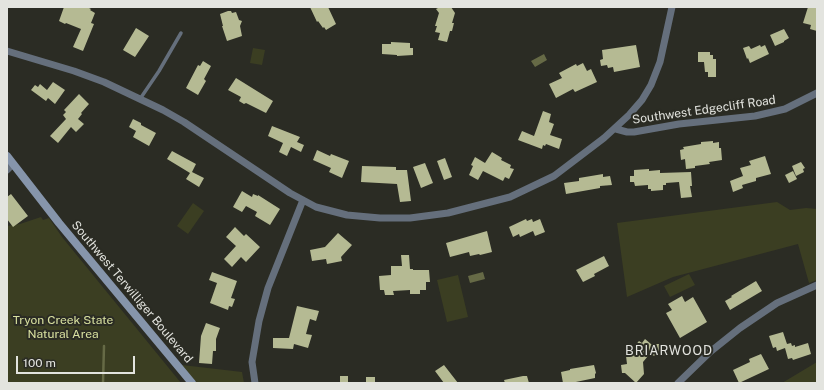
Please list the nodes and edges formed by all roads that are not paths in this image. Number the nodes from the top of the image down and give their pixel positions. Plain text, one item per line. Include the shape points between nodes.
1 (672, 7) edge
2 (181, 33) dead end
3 (7, 51) edge
4 (817, 93) edge
5 (140, 99) junction
6 (616, 129) junction
7 (7, 156) edge
8 (10, 167) edge
9 (303, 200) junction
10 (817, 285) edge
11 (192, 383) edge
12 (255, 383) edge
13 (678, 383) edge

1 - 6 street via 655,77 642,100
2 - 5 lane
3 - 5 street via 74,71
4 - 6 street, Southwest Edgecliff Road via 785,109 755,116 679,124 634,132
5 - 9 street via 171,114
6 - 9 street via 544,181 510,197 448,213 410,218 346,215
7 - 8 main road, Southwest Terwilliger Boulevard
8 - 11 main road, Southwest Terwilliger Boulevard via 54,216
9 - 12 street via 268,288 259,321 252,362
10 - 13 street via 777,303 752,320 710,352

